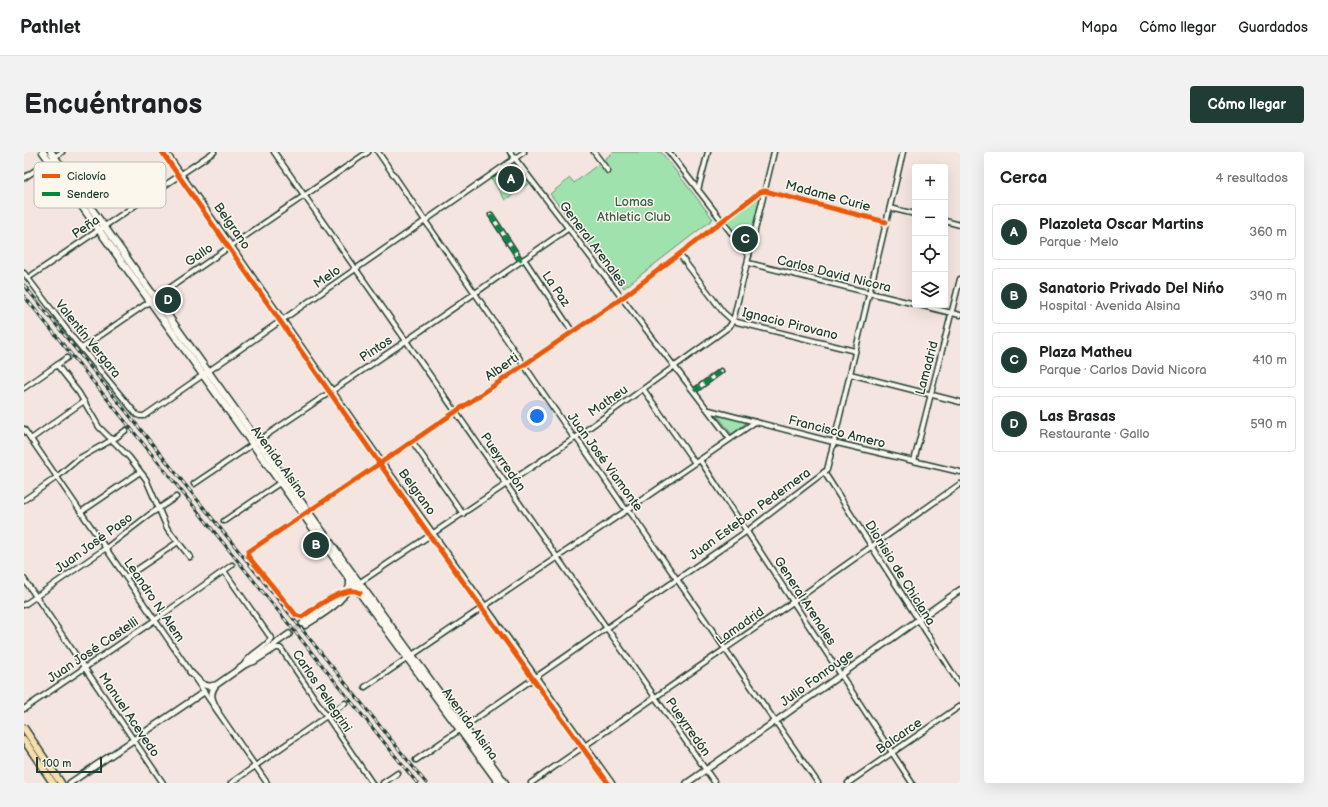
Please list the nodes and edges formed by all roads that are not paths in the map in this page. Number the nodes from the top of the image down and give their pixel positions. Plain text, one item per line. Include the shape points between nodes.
1 (43, 152) edge
2 (62, 152) edge
3 (166, 152) edge
4 (214, 152) edge
5 (274, 152) edge
6 (368, 152) edge
7 (378, 152) edge
8 (510, 152) edge
9 (524, 152) edge
10 (594, 152) edge
11 (669, 152) edge
12 (708, 152) edge
13 (774, 152) edge
14 (903, 152) edge
15 (51, 156) edge
16 (515, 158) junction
17 (34, 170) edge
18 (608, 171) dead end
19 (182, 174) junction
20 (24, 178) edge
21 (166, 185) edge
22 (698, 190) junction
23 (765, 191) junction
24 (305, 196) junction
25 (87, 208) edge
26 (132, 208) edge
27 (890, 208) junction
28 (912, 213) edge
29 (491, 215) dead end
30 (426, 220) junction
31 (722, 221) junction
32 (886, 222) junction
33 (948, 222) edge
34 (960, 225) edge
35 (569, 228) junction
36 (101, 229) junction
37 (232, 245) junction
38 (679, 254) junction
39 (749, 256) junction
40 (523, 260) junction
41 (748, 263) junction
42 (356, 269) junction
43 (24, 273) edge
44 (28, 278) junction
45 (960, 279) edge
46 (474, 293) junction
47 (869, 293) junction
48 (622, 298) junction
49 (153, 299) junction
50 (912, 303) edge
51 (931, 308) edge
52 (952, 313) junction
53 (960, 315) edge
54 (283, 319) junction
55 (733, 321) junction
56 (572, 331) junction
57 (406, 341) junction
58 (82, 348) junction
59 (855, 351) junction
60 (67, 358) dead end
61 (57, 365) junction
62 (524, 365) junction
63 (675, 367) junction
64 (721, 371) dead end
65 (206, 372) junction
66 (850, 374) junction
67 (24, 388) edge
68 (332, 390) junction
69 (644, 390) junction
70 (694, 391) junction
71 (931, 395) junction
72 (84, 401) junction
73 (960, 402) edge
74 (709, 410) junction
75 (456, 412) junction
76 (140, 416) joint
77 (755, 422) junction
78 (24, 429) edge
79 (126, 430) dead end
80 (575, 438) junction
81 (31, 439) junction
82 (730, 439) junction
83 (112, 440) junction
84 (412, 441) junction
85 (255, 442) junction
86 (833, 442) junction
87 (700, 460) junction
88 (914, 461) junction
89 (382, 462) junction
90 (695, 463) junction
91 (140, 472) junction
92 (824, 472) junction
93 (960, 472) edge
94 (57, 477) junction
95 (281, 482) junction
96 (194, 484) dead end
97 (960, 484) edge
98 (507, 485) junction
99 (176, 497) dead end
100 (24, 500) edge
101 (158, 508) junction
102 (627, 510) junction
103 (81, 512) junction
104 (306, 514) junction
105 (462, 514) junction
106 (224, 522) dead end
107 (747, 531) junction
108 (434, 533) junction
109 (178, 542) junction
110 (871, 546) junction
111 (106, 548) junction
112 (190, 557) dead end
113 (557, 558) junction
114 (232, 566) dead end
115 (224, 571) junction
116 (126, 577) junction
117 (349, 578) junction
118 (24, 579) edge
119 (678, 580) junction
120 (357, 585) junction
121 (960, 590) edge
122 (347, 591) junction
123 (360, 593) junction
124 (36, 597) junction
125 (793, 602) junction
126 (24, 605) edge
127 (485, 606) junction
128 (302, 617) joint
129 (155, 620) junction
130 (918, 620) junction
131 (304, 625) tunnel mouth
132 (606, 629) junction
133 (289, 634) tunnel mouth
134 (725, 649) junction
135 (410, 656) junction
136 (243, 666) junction
137 (85, 668) junction
138 (190, 672) junction
139 (841, 674) junction
140 (536, 677) junction
141 (960, 684) edge
142 (216, 685) junction
143 (365, 687) dead end
144 (204, 692) junction
145 (655, 697) junction
146 (345, 703) dead end
147 (960, 706) edge
148 (24, 709) edge
149 (218, 711) junction
150 (327, 716) junction
151 (776, 721) junction
152 (24, 728) edge
153 (462, 728) junction
154 (134, 739) junction
155 (24, 740) edge
156 (585, 745) junction
157 (893, 753) junction
158 (416, 760) dead end
159 (256, 767) junction
160 (706, 770) junction
161 (398, 773) dead end
162 (53, 783) edge
163 (61, 783) edge
164 (70, 783) edge
165 (163, 783) edge
166 (231, 783) edge
167 (267, 783) edge
168 (372, 783) edge
169 (383, 783) edge
170 (499, 783) edge
171 (505, 783) edge
172 (531, 783) edge
173 (612, 783) edge
174 (687, 783) edge
175 (715, 783) edge
176 (818, 783) edge
177 (848, 783) edge
178 (912, 783) edge

1 - 15 main road, Avenida Alsina
2 - 15 street
3 - 19 street, Belgrano
4 - 19 street, Peña
5 - 24 street, Pueyrredón
6 - 24 street, Gallo
7 - 30 street, Juan José Viamonte
8 - 16 street, General Arenales
9 - 16 street, Melo
10 - 18 street
11 - 22 street
12 - 22 street
13 - 23 street, Matheu
14 - 27 street, Juan Esteban Pedernera
16 - 30 street, Melo
16 - 35 street, General Arenales
17 - 20 street
19 - 21 street, Peña
19 - 37 street, Belgrano
22 - 31 street
23 - 31 street, Alberti via 760,192
23 - 32 street, Madame Curie
23 - 39 street, Matheu
24 - 37 street, Gallo
24 - 42 street, Pueyrredón
25 - 36 main road, Avenida Alsina
26 - 36 street, Peña
27 - 28 street, Madame Curie
27 - 32 street, Juan Esteban Pedernera
29 - 40 street, La Paz
30 - 42 street, Melo
30 - 46 street, Juan José Viamonte
31 - 38 street, Alberti
31 - 39 street
32 - 47 street, Juan Esteban Pedernera
33 - 34 street
35 - 40 street, Pintos
35 - 48 street, General Arenales
36 - 44 street, Peña
36 - 49 main road, Avenida Alsina
37 - 49 street, Gallo
37 - 54 street, Belgrano
38 - 48 street, Alberti
38 - 55 street, Ignacio Pirovano via 723,312
39 - 41 street, Matheu
40 - 46 street, Pintos
40 - 56 street, La Paz
41 - 47 street, Carlos David Nicora
41 - 55 street, Matheu
42 - 54 street, Melo
42 - 57 street, Pueyrredón
43 - 44 street, Valentín Vergara
44 - 58 street, Valentín Vergara
45 - 52 street, Lamadrid
46 - 57 street, Pintos
46 - 62 street, Juan José Viamonte
47 - 50 street, Carlos David Nicora
47 - 59 street, Juan Esteban Pedernera
48 - 56 street, Alberti
48 - 63 street, General Arenales
49 - 58 street, Gallo
49 - 65 main road, Avenida Alsina
51 - 52 street
52 - 53 street
52 - 71 street, Lamadrid
54 - 65 street, Melo
54 - 68 street, Belgrano
55 - 59 street, Ignacio Pirovano
55 - 63 street, Matheu via 728,329
56 - 62 street, Alberti
57 - 68 street, Pintos
57 - 75 street, Pueyrredón
58 - 76 street, Valentín Vergara
59 - 66 street, Juan Esteban Pedernera
60 - 61 street
61 - 67 street
61 - 72 street
62 - 75 street, Alberti
62 - 80 street, Juan José Viamonte
63 - 69 street, Matheu
63 - 70 street
64 - 70 street
65 - 76 street, Melo via 144,416
65 - 85 main road, Avenida Alsina
66 - 71 street
66 - 86 street, Juan Esteban Pedernera
68 - 85 street, Pintos
68 - 89 street, Belgrano
69 - 80 street, Matheu
69 - 90 street
70 - 74 street
71 - 73 street
71 - 88 street, Lamadrid
72 - 81 street
72 - 83 street via 99,427
74 - 77 street, Francisco Amero
74 - 82 street
75 - 84 street, Alberti
75 - 98 street, Pueyrredón
77 - 82 street
77 - 86 street, Francisco Amero
78 - 81 street, Leandro N. Alem
79 - 83 street
80 - 98 street, Matheu
80 - 102 street, Juan José Viamonte
81 - 94 street, Leandro N. Alem
82 - 87 street
83 - 91 street
83 - 94 street via 78,459
84 - 89 street, Alberti
84 - 105 street
85 - 95 main road, Avenida Alsina
85 - 96 street, Pintos
85 - 104 main road, Avenida Alsina
86 - 88 street, Francisco Amero
86 - 92 street, Juan Esteban Pedernera via 828,467
87 - 90 street
87 - 107 street, General Arenales
88 - 93 street, Francisco Amero
89 - 104 street, Alberti
89 - 108 street, Belgrano
90 - 102 street
91 - 101 street
91 - 103 street
92 - 107 street, Juan Esteban Pedernera
92 - 110 street, Dionisio de Chiclana
94 - 100 street
94 - 103 street, Leandro N. Alem
95 - 104 main road, Avenida Alsina
95 - 106 street
97 - 110 street, Lamadrid
98 - 105 street, Matheu
98 - 113 street, Pueyrredón
99 - 101 street, Juan José Paso
101 - 109 street via 167,528
101 - 111 street, Juan José Paso
102 - 113 street
102 - 119 street, Juan José Viamonte
103 - 111 street, Leandro N. Alem
104 - 117 main road, Avenida Alsina
104 - 120 main road, Avenida Alsina
104 - 128 street, Alberti via 248,552 248,556 296,615
105 - 108 street, Matheu
107 - 119 street, Juan Esteban Pedernera
107 - 125 street, General Arenales
108 - 120 street, Matheu
108 - 127 street, Belgrano
109 - 112 street
109 - 116 street
110 - 125 street, Lamadrid
110 - 130 street, Dionisio de Chiclana
111 - 116 street, Leandro N. Alem
111 - 124 street, Juan José Paso
113 - 127 street
113 - 132 street, Pueyrredón
114 - 115 street, Juan José Castelli
115 - 129 street, Juan José Castelli
115 - 136 street via 271,638 269,643 247,658
116 - 129 street, Leandro N. Alem
117 - 120 main road, Avenida Alsina
117 - 122 street via 350,585
118 - 124 street, Manuel Acevedo
119 - 132 street, Juan Esteban Pedernera
119 - 134 street, Juan José Viamonte
120 - 122 street, Matheu
120 - 123 main road, Avenida Alsina
120 - 135 main road, Avenida Alsina
121 - 130 street, Julio Fonrouge
122 - 123 street via 354,590
122 - 128 street, Matheu via 330,598
122 - 131 street, Matheu
123 - 135 main road, Avenida Alsina
124 - 126 street, Juan José Paso
124 - 137 street, Manuel Acevedo
125 - 134 street, Lamadrid
125 - 139 street, General Arenales
127 - 135 street
127 - 140 street, Belgrano
129 - 137 street, Juan José Castelli
129 - 138 street, Leandro N. Alem
130 - 139 street, Julio Fonrouge
130 - 141 street, Dionisio de Chiclana
132 - 140 street, Juan Esteban Pedernera
132 - 145 street, Pueyrredón
133 - 136 street
134 - 145 street, Lamadrid
134 - 151 street, Juan José Viamonte
135 - 143 street
135 - 153 main road, Avenida Alsina
136 - 142 street
136 - 150 street, Carlos Pellegrini via 280,648
137 - 148 street, Juan José Castelli
137 - 154 street, Manuel Acevedo
138 - 142 street via 206,687
138 - 144 street, Leandro N. Alem
139 - 151 street, Julio Fonrouge
139 - 157 street, General Arenales
140 - 153 street, Juan Esteban Pedernera
140 - 156 street, Belgrano
142 - 149 street via 211,696
144 - 149 street, Leandro N. Alem
144 - 154 street
145 - 156 street, Lamadrid
145 - 160 street, Pueyrredón
146 - 150 street
147 - 157 street, Balcarce
149 - 159 street, Leandro N. Alem
150 - 159 street
150 - 168 street, Carlos Pellegrini
151 - 160 street, Julio Fonrouge
151 - 176 street, Juan José Viamonte
152 - 163 main road
153 - 158 street, Juan Esteban Pedernera
153 - 170 main road, Avenida Alsina
153 - 171 main road, Avenida Alsina
154 - 164 street
154 - 165 street, Manuel Acevedo
155 - 162 main road
156 - 172 street, Lamadrid
156 - 173 street, Belgrano
157 - 177 street, Balcarce
157 - 178 street, General Arenales
159 - 166 street
159 - 167 street, Leandro N. Alem
160 - 174 street, Julio Fonrouge
160 - 175 street, Pueyrredón
161 - 169 street

